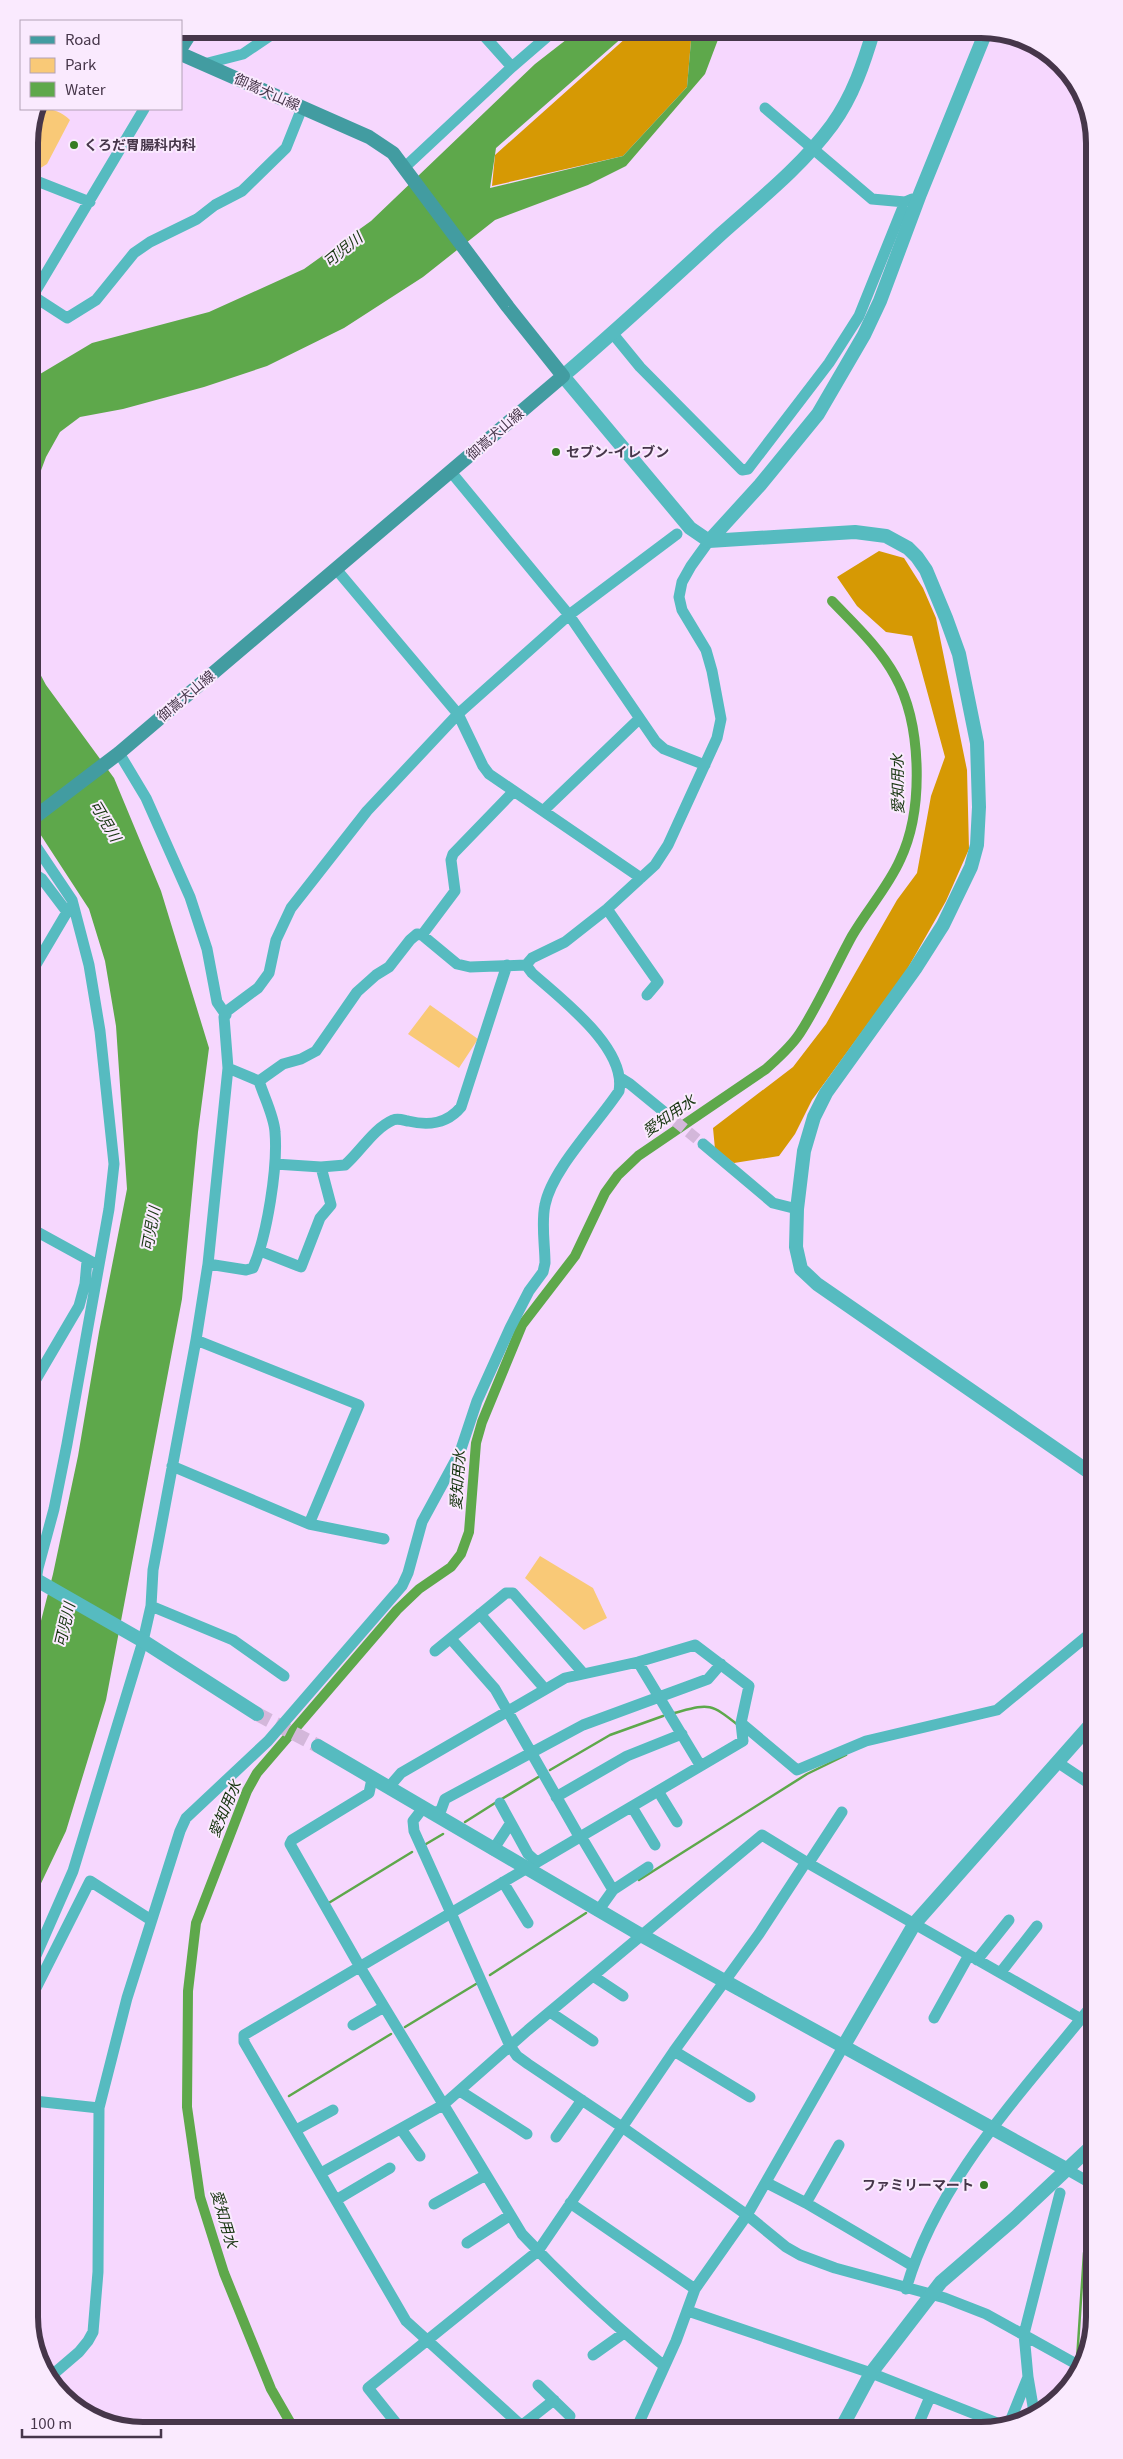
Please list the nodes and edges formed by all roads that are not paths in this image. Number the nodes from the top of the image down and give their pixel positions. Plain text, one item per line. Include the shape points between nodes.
1 (267, 38) edge
2 (486, 38) edge
3 (546, 38) edge
4 (871, 38) edge
5 (983, 38) edge
6 (182, 54) edge
7 (204, 64) junction
8 (512, 67) junction
9 (302, 108) junction
10 (765, 108) dead end
11 (143, 110) edge
12 (813, 149) junction
13 (407, 169) junction
14 (38, 182) edge
15 (920, 194) junction
16 (90, 202) junction
17 (906, 202) junction
18 (38, 288) edge
19 (38, 303) edge
20 (613, 334) junction
21 (563, 376) junction
22 (451, 472) junction
23 (677, 534) dead end
24 (709, 540) junction
25 (336, 569) junction
26 (569, 615) junction
27 (458, 714) junction
28 (639, 719) junction
29 (119, 752) junction
30 (704, 765) junction
31 (513, 792) junction
32 (543, 811) junction
33 (38, 815) edge
34 (38, 849) edge
35 (38, 876) edge
36 (641, 878) junction
37 (68, 892) junction
38 (62, 905) junction
39 (607, 909) junction
40 (422, 935) junction
41 (38, 962) edge
42 (507, 965) junction
43 (526, 965) junction
44 (647, 995) dead end
45 (226, 1015) junction
46 (228, 1068) junction
47 (622, 1079) junction
48 (259, 1081) junction
49 (663, 1111) tunnel mouth
50 (703, 1144) tunnel mouth
51 (275, 1164) junction
52 (321, 1167) junction
53 (797, 1209) junction
54 (37, 1232) edge
55 (260, 1251) junction
56 (87, 1261) junction
57 (208, 1264) junction
58 (98, 1265) junction
59 (196, 1340) junction
60 (37, 1377) edge
61 (172, 1466) junction
62 (1086, 1470) edge
63 (309, 1524) junction
64 (384, 1539) dead end
65 (39, 1581) edge
66 (151, 1606) junction
67 (480, 1614) junction
68 (1086, 1637) edge
69 (451, 1639) junction
70 (143, 1641) junction
71 (435, 1652) dead end
72 (638, 1662) junction
73 (721, 1664) junction
74 (582, 1673) junction
75 (284, 1676) dead end
76 (545, 1689) junction
77 (659, 1696) junction
78 (508, 1711) junction
79 (257, 1714) tunnel mouth
80 (741, 1723) junction
81 (1086, 1730) edge
82 (682, 1734) junction
83 (318, 1746) tunnel mouth
84 (530, 1752) junction
85 (1057, 1762) junction
86 (700, 1765) junction
87 (372, 1779) junction
88 (1086, 1781) edge
89 (389, 1788) junction
90 (658, 1791) junction
91 (556, 1797) junction
92 (500, 1803) dead end
93 (632, 1807) junction
94 (429, 1810) junction
95 (842, 1812) dead end
96 (677, 1822) dead end
97 (510, 1824) junction
98 (581, 1838) junction
99 (655, 1845) dead end
100 (493, 1850) junction
101 (807, 1863) junction
102 (532, 1865) junction
103 (648, 1867) dead end
104 (504, 1882) junction
105 (613, 1890) junction
106 (598, 1911) junction
107 (452, 1913) junction
108 (152, 1920) junction
109 (1009, 1920) dead end
110 (528, 1923) dead end
111 (915, 1923) junction
112 (1037, 1926) dead end
113 (641, 1935) junction
114 (37, 1953) edge
115 (973, 1957) junction
116 (360, 1967) junction
117 (1000, 1972) junction
118 (593, 1976) junction
119 (724, 1980) junction
120 (37, 1986) edge
121 (623, 1996) dead end
122 (384, 2007) junction
123 (550, 2012) junction
124 (1086, 2013) edge
125 (934, 2018) dead end
126 (1081, 2019) junction
127 (353, 2025) dead end
128 (593, 2040) dead end
129 (510, 2046) junction
130 (843, 2047) junction
131 (674, 2051) junction
132 (460, 2090) junction
133 (750, 2097) dead end
134 (582, 2100) junction
135 (37, 2101) edge
136 (443, 2105) junction
137 (99, 2108) junction
138 (333, 2110) dead end
139 (622, 2127) junction
140 (401, 2129) junction
141 (993, 2129) junction
142 (296, 2130) junction
143 (527, 2134) dead end
144 (556, 2138) dead end
145 (839, 2145) dead end
146 (1086, 2151) edge
147 (420, 2156) dead end
148 (390, 2168) dead end
149 (1066, 2169) junction
150 (321, 2173) junction
151 (486, 2175) junction
152 (1086, 2180) edge
153 (767, 2183) junction
154 (1060, 2193) dead end
155 (336, 2200) junction
156 (570, 2203) junction
157 (806, 2203) junction
158 (434, 2204) dead end
159 (747, 2215) junction
160 (509, 2216) junction
161 (467, 2243) dead end
162 (538, 2251) junction
163 (912, 2266) junction
164 (695, 2289) junction
165 (906, 2289) junction
166 (930, 2295) junction
167 (688, 2311) junction
168 (624, 2333) junction
169 (1024, 2334) junction
170 (428, 2339) junction
171 (593, 2355) dead end
172 (1074, 2363) edge
173 (663, 2364) junction
174 (55, 2373) edge
175 (871, 2373) junction
176 (1028, 2377) junction
177 (538, 2385) dead end
178 (930, 2397) junction
179 (554, 2400) junction
180 (1033, 2407) edge
181 (570, 2416) dead end
182 (1012, 2417) edge
183 (395, 2421) edge
184 (517, 2421) edge
185 (528, 2421) edge
186 (993, 2421) edge
187 (639, 2422) edge
188 (845, 2422) edge
189 (919, 2422) edge

1 - 7 street via 243,54
2 - 8 street
3 - 8 street
4 - 12 street via 857,83 833,124
5 - 15 street
6 - 7 main road, 御嵩犬山線
7 - 9 main road, 御嵩犬山線
8 - 13 street
9 - 13 main road, 御嵩犬山線 via 378,141
9 - 19 street via 290,140 278,159 242,191 134,253 96,300 67,318
10 - 12 street
11 - 16 street
12 - 17 street via 872,199
12 - 20 street
13 - 21 main road, 御嵩犬山線 via 517,320
14 - 16 street
15 - 17 street
15 - 24 street via 880,301 818,414
16 - 18 street
17 - 20 street via 859,316 829,363 748,469 742,470 640,367
20 - 21 street
21 - 22 main road, 御嵩犬山線
21 - 24 street via 690,528
22 - 25 main road, 御嵩犬山線
22 - 26 street
23 - 26 street
24 - 30 street via 682,582 679,597 682,610 706,650 721,719 717,738
24 - 53 street via 855,532 886,536 908,548 926,570 959,654 977,743 977,845 972,867 943,925 915,969 826,1093 804,1151
25 - 27 street
25 - 29 main road, 御嵩犬山線
26 - 27 street
26 - 28 street
27 - 31 street via 483,766
27 - 45 street via 367,811 291,908 276,940 269,973 258,988
28 - 30 street via 664,749
28 - 32 street
29 - 33 main road, 御嵩犬山線
29 - 45 street via 146,798 190,897 207,949 217,1002
30 - 36 street via 668,845
31 - 32 street
31 - 40 street via 453,854 456,891
32 - 36 street
34 - 37 street
35 - 38 street
36 - 39 street
37 - 38 street
37 - 58 street via 90,974 100,1031 114,1164
38 - 41 street via 67,912
39 - 43 street via 565,942 532,958
39 - 44 street via 658,982
40 - 42 street via 457,964 470,967
40 - 48 street via 413,936 389,967 357,992 316,1052 283,1064
42 - 43 street
42 - 52 street via 461,1108 454,1116 442,1122 422,1125 397,1119 391,1121 345,1165
43 - 47 street via 588,1022
45 - 46 street
46 - 48 street
46 - 57 street
47 - 49 street
47 - 108 street via 620,1091 557,1176 548,1194 544,1206 543,1272 510,1328 477,1401 460,1452 422,1522 402,1586 268,1741 186,1818
48 - 51 street via 275,1130
50 - 53 street via 773,1202
51 - 52 street
51 - 55 street
52 - 55 street via 331,1205 320,1218 301,1267
53 - 62 street via 796,1247 801,1269
54 - 56 street
55 - 57 street via 253,1268 246,1270
56 - 58 street
56 - 60 street via 86,1284 79,1306
57 - 59 street
58 - 65 street via 67,1444 38,1568
59 - 61 street
59 - 63 street via 359,1405
61 - 63 street
61 - 66 street
63 - 64 street
65 - 70 street
66 - 70 street
66 - 75 street via 233,1640
67 - 69 street
67 - 74 street via 506,1593 517,1596
67 - 76 street
68 - 80 street via 997,1710 866,1740 797,1770
69 - 71 street
69 - 78 street via 495,1689
70 - 79 street
70 - 114 street via 73,1871
72 - 73 street via 695,1645
72 - 74 street
72 - 77 street
73 - 77 street via 708,1679
73 - 80 street via 749,1686
74 - 76 street
76 - 78 street
77 - 82 street
77 - 84 street via 583,1725
78 - 84 street
78 - 89 street via 401,1773
80 - 86 street via 743,1741
81 - 85 street
82 - 86 street
82 - 91 street via 627,1756
83 - 87 street
84 - 91 street
84 - 94 street via 445,1799 441,1810
85 - 88 street
85 - 111 street
86 - 90 street
87 - 89 street
87 - 116 street via 369,1793 290,1844
89 - 94 street
90 - 93 street
90 - 96 street
91 - 98 street
92 - 97 street
93 - 98 street
93 - 99 street
94 - 100 street
94 - 107 street via 413,1821 414,1831
95 - 101 street
97 - 100 street
97 - 102 street
98 - 102 street
98 - 105 street
100 - 102 street
101 - 111 street
101 - 113 street via 762,1835
101 - 119 street
102 - 104 street
102 - 106 street
103 - 105 street
104 - 107 street
104 - 110 street
105 - 106 street
106 - 113 street
107 - 116 street
107 - 129 street
108 - 120 street via 90,1881
108 - 137 street via 127,1998
109 - 115 street
111 - 115 street
111 - 130 street
112 - 117 street
113 - 118 street
113 - 119 street
115 - 117 street
115 - 125 street
116 - 122 street
116 - 142 street via 244,2035 244,2042
117 - 126 street
118 - 121 street
118 - 123 street
119 - 130 street
119 - 131 street
122 - 127 street
122 - 136 street
123 - 128 street
123 - 129 street
124 - 126 street
126 - 141 street
129 - 132 street
129 - 134 street via 517,2056
130 - 141 street
130 - 153 street
131 - 133 street
131 - 139 street
132 - 136 street
132 - 143 street
134 - 139 street
134 - 144 street
135 - 137 street
136 - 140 street
136 - 151 street
137 - 174 street via 98,2272 93,2332 79,2352
138 - 142 street
139 - 156 street
139 - 159 street
140 - 147 street
140 - 150 street
141 - 149 street
141 - 163 street via 946,2195
142 - 150 street
145 - 157 street
146 - 149 street
148 - 155 street
149 - 152 street
149 - 166 street
150 - 155 street
151 - 158 street
151 - 160 street
153 - 157 street
153 - 159 street
154 - 169 street
155 - 170 street via 406,2321
156 - 162 street
156 - 164 street
157 - 163 street
159 - 164 street
159 - 165 street via 786,2247 800,2254
160 - 161 street
160 - 162 street
162 - 168 street
162 - 170 street
163 - 165 street
164 - 167 street
165 - 166 street
166 - 169 street via 986,2314
166 - 175 street
167 - 173 street
167 - 175 street
168 - 171 street
168 - 173 street
169 - 172 street
169 - 176 street
170 - 183 street via 368,2388
170 - 184 street
173 - 187 street
175 - 178 street
175 - 188 street
176 - 180 street
176 - 182 street
177 - 179 street
178 - 186 street
178 - 189 street
179 - 181 street
179 - 185 street

